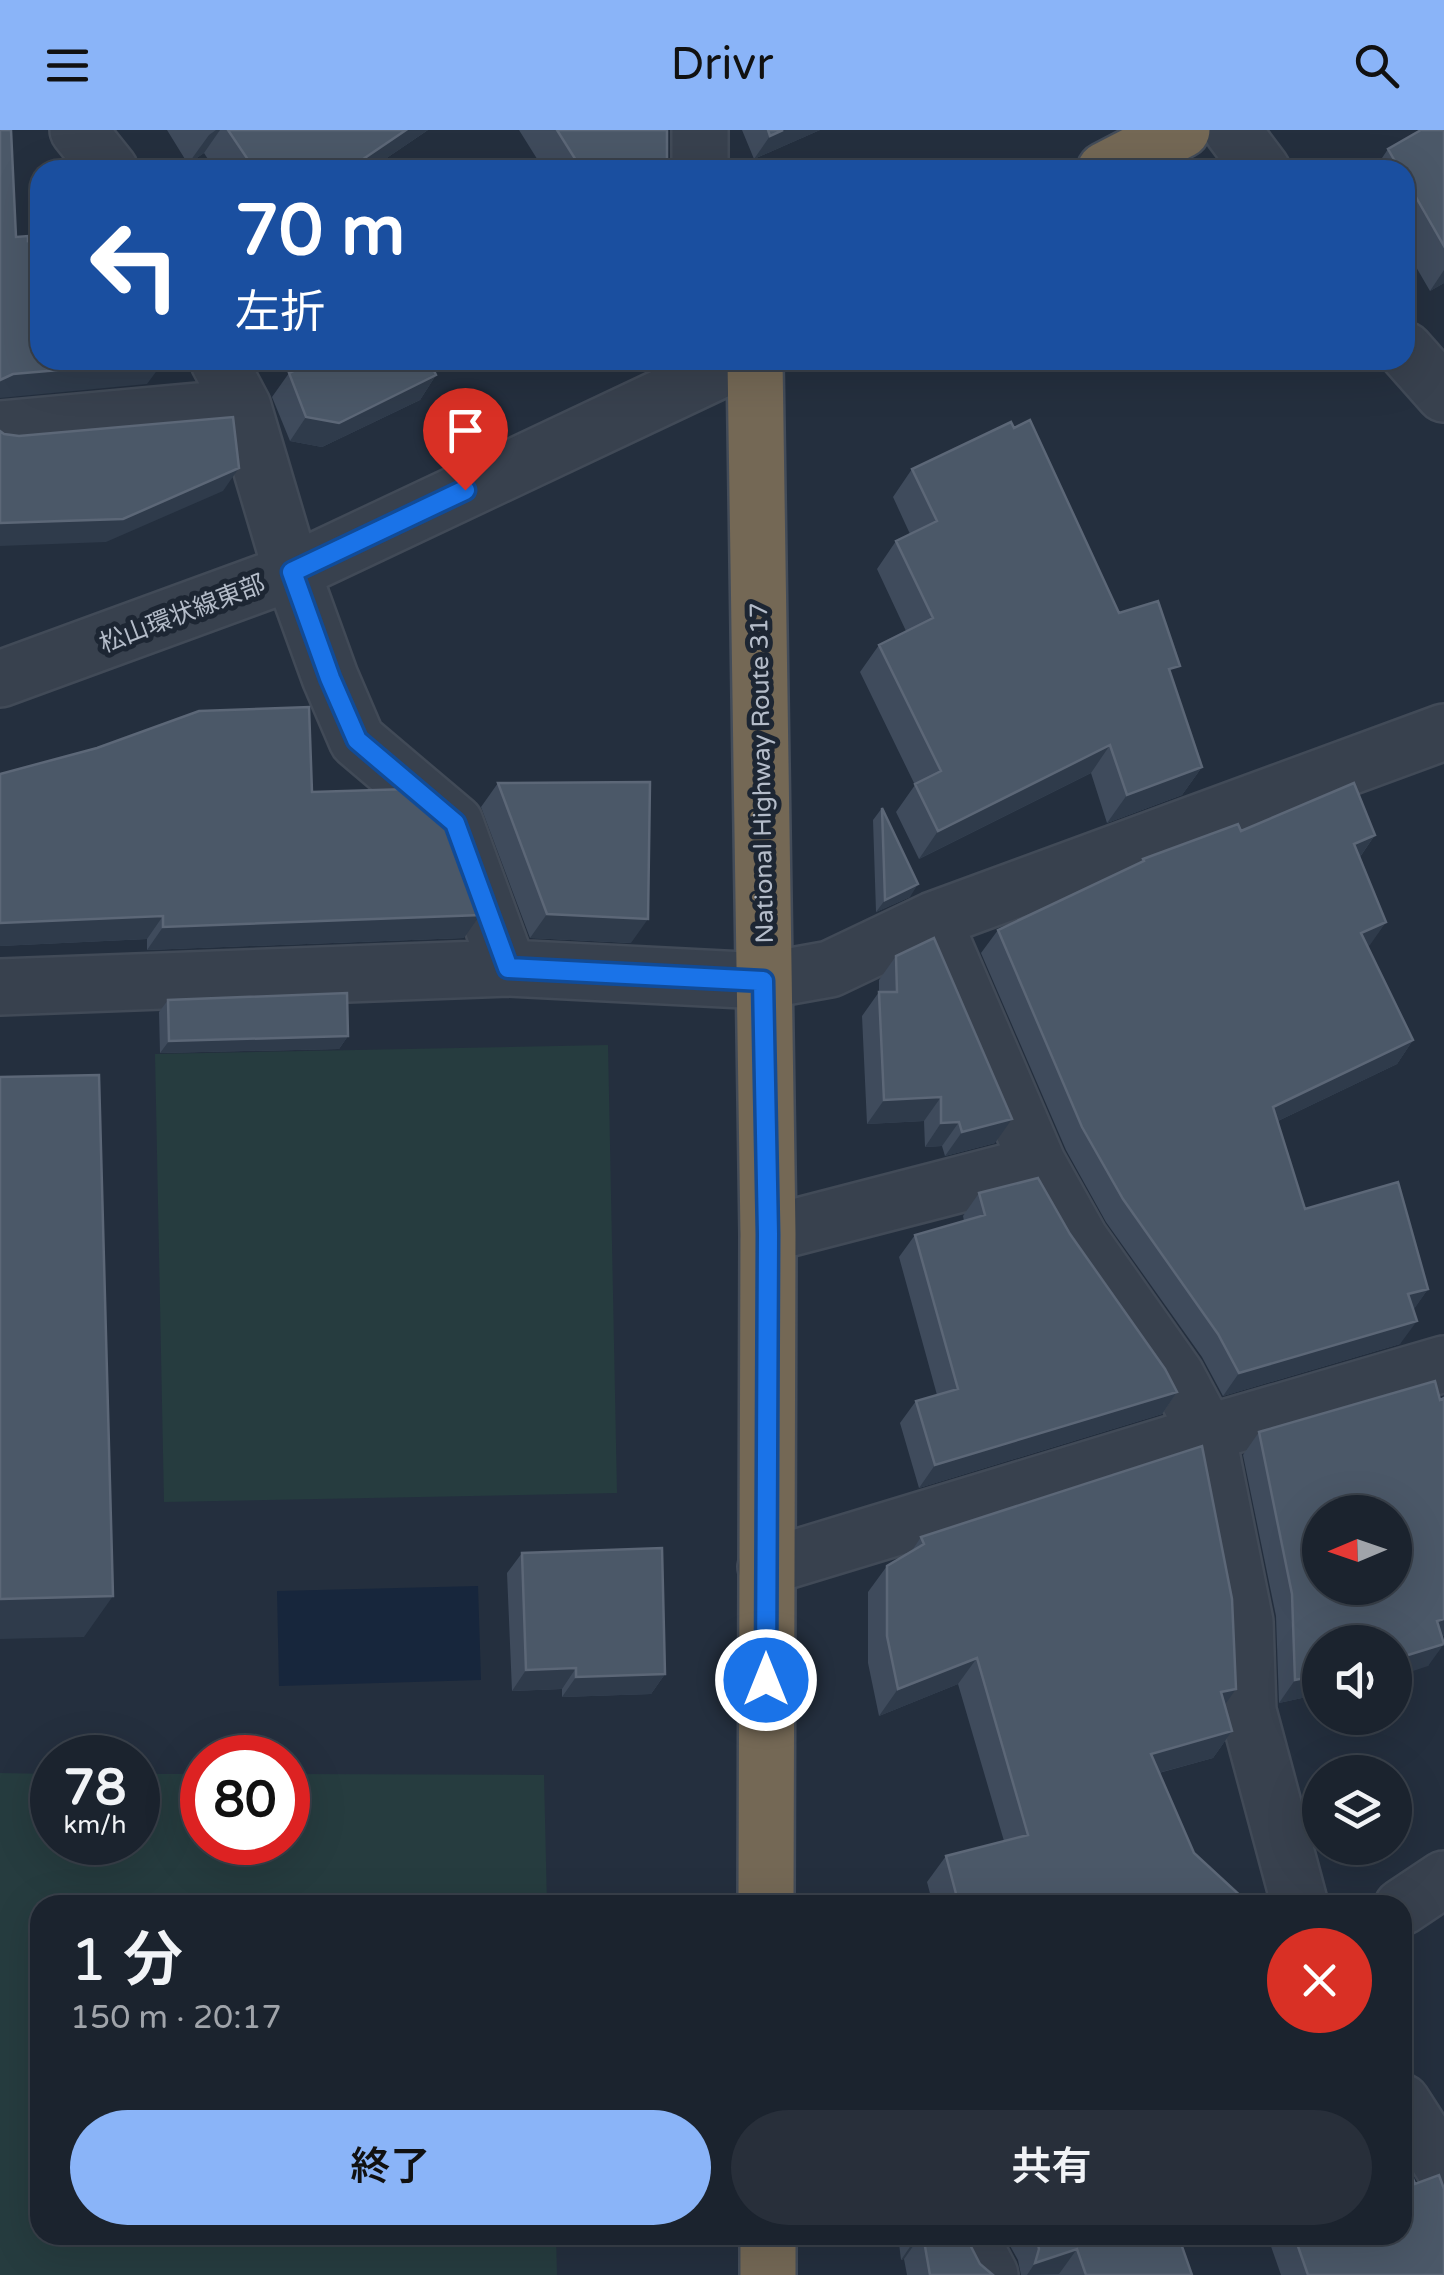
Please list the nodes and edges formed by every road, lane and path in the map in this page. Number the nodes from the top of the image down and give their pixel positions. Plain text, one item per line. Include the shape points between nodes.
1 (78, 130) edge
2 (700, 130) edge
3 (1182, 130) edge
4 (1232, 130) edge
5 (102, 160) edge
6 (700, 160) edge
7 (1124, 160) edge
8 (1254, 160) edge
9 (1415, 361) edge
10 (721, 370) edge
11 (755, 370) edge
12 (230, 383) edge
13 (1444, 394) edge
14 (0, 429) edge
15 (292, 572) junction
16 (0, 680) edge
17 (1444, 732) edge
18 (933, 920) junction
19 (508, 968) junction
20 (763, 981) junction
21 (0, 987) edge
22 (1038, 1164) junction
23 (768, 1234) junction
24 (1444, 1364) edge
25 (1206, 1433) junction
26 (766, 1567) junction
27 (1444, 1879) edge
28 (766, 1895) edge
29 (1297, 1895) edge
30 (1412, 1900) edge
31 (1412, 2118) edge
32 (1444, 2168) edge
33 (768, 2245) edge
34 (975, 2245) edge
35 (768, 2275) edge
36 (990, 2275) edge

1 - 5 street
2 - 6 street
3 - 7 highway
4 - 8 street
9 - 13 street
10 - 15 street, 松山環状線東部
11 - 20 highway, National Highway Route 317
12 - 14 street
12 - 15 street
15 - 16 street, 松山環状線東部
15 - 19 street via 357,740 455,823
17 - 18 street
18 - 20 street via 830,969
18 - 22 street
19 - 20 street
19 - 21 street
20 - 23 highway, National Highway Route 317
22 - 23 street
22 - 25 street via 1080,1239 1176,1374
23 - 26 highway, National Highway Route 317
24 - 25 street
25 - 26 street
25 - 29 street via 1245,1622 1248,1711
26 - 28 highway, National Highway Route 317
27 - 30 street
31 - 32 street
33 - 35 highway
34 - 36 street

